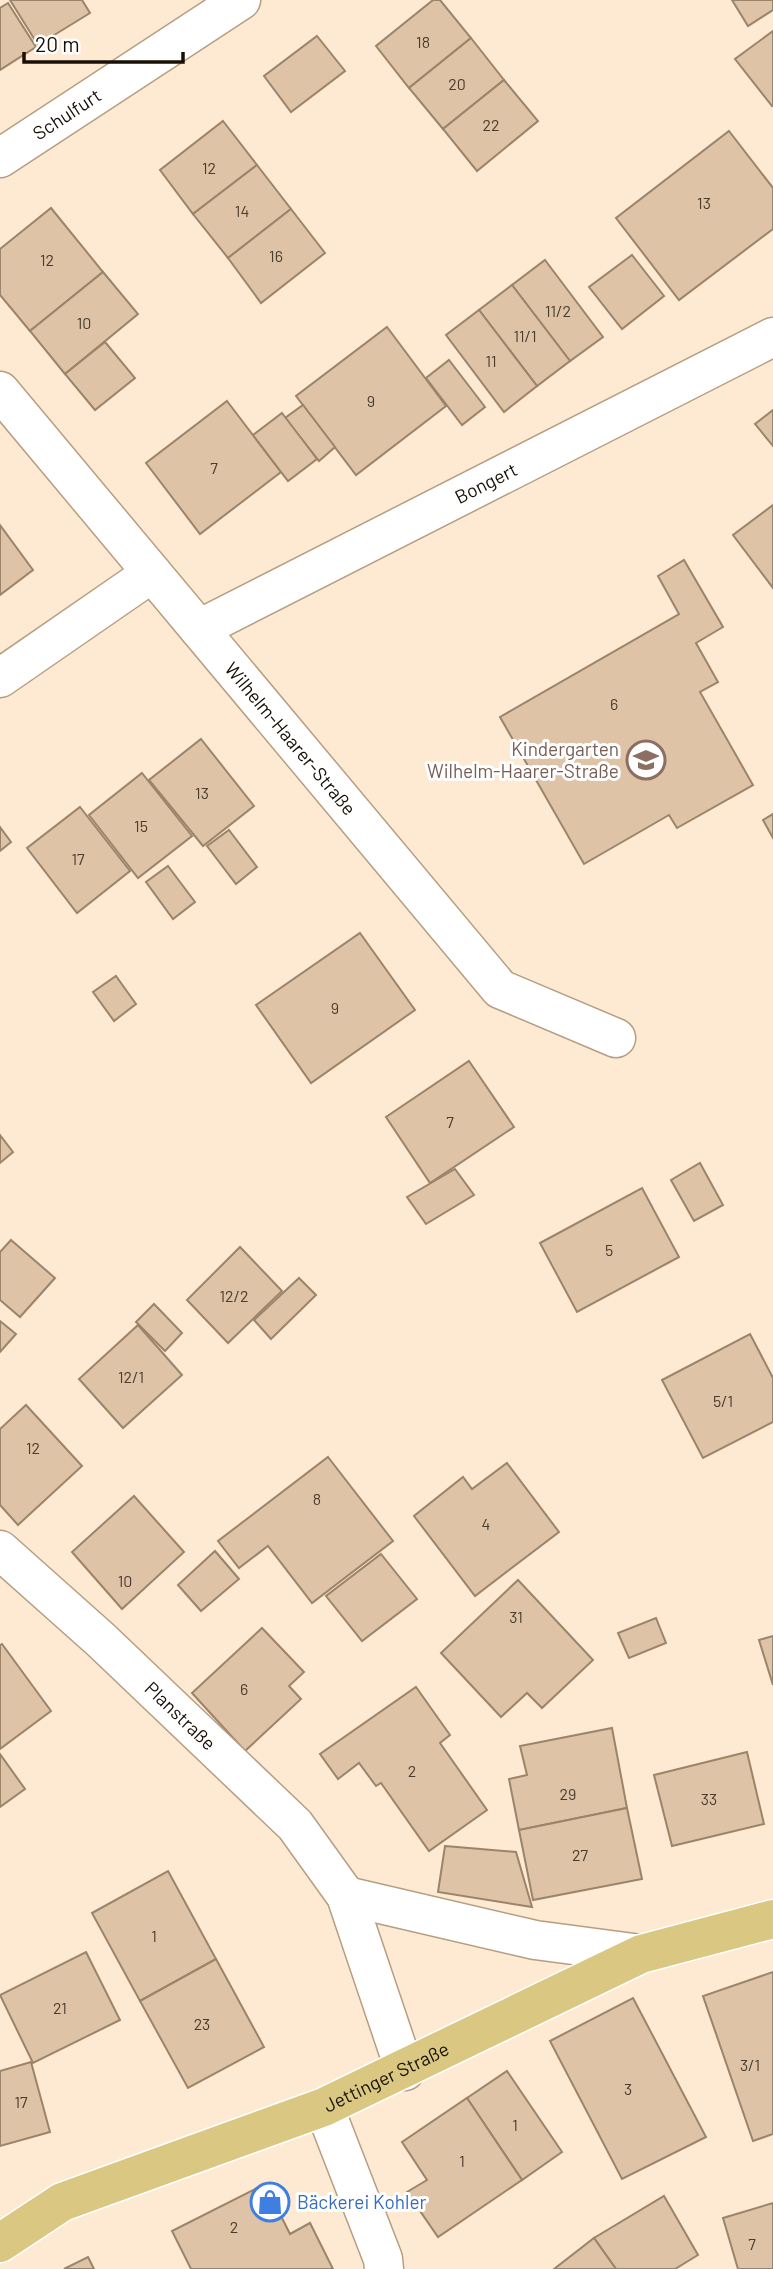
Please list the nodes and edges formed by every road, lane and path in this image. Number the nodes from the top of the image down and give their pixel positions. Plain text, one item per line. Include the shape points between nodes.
1 (241, 0) edge
2 (0, 158) edge
3 (773, 337) edge
4 (0, 391) edge
5 (152, 573) junction
6 (199, 629) junction
7 (0, 678) edge
8 (616, 1038) dead end
9 (0, 1550) edge
10 (346, 1896) junction
11 (773, 1919) edge
12 (641, 1954) junction
13 (405, 2071) junction
14 (324, 2107) junction
15 (0, 2243) edge
16 (388, 2266) edge

1 - 2 street, Schulfurt
3 - 6 street, Bongert
4 - 5 street, Wilhelm-Haarer-Straße
5 - 6 street, Wilhelm-Haarer-Straße
5 - 7 street
6 - 8 street, Wilhelm-Haarer-Straße via 500,989
9 - 10 street, Planstraße via 295,1825
10 - 12 street via 535,1940
10 - 13 street, Planstraße
11 - 12 main road, Jettinger Straße
12 - 13 main road, Jettinger Straße
13 - 14 main road, Jettinger Straße
14 - 15 main road, Jettinger Straße via 62,2202
14 - 16 street

